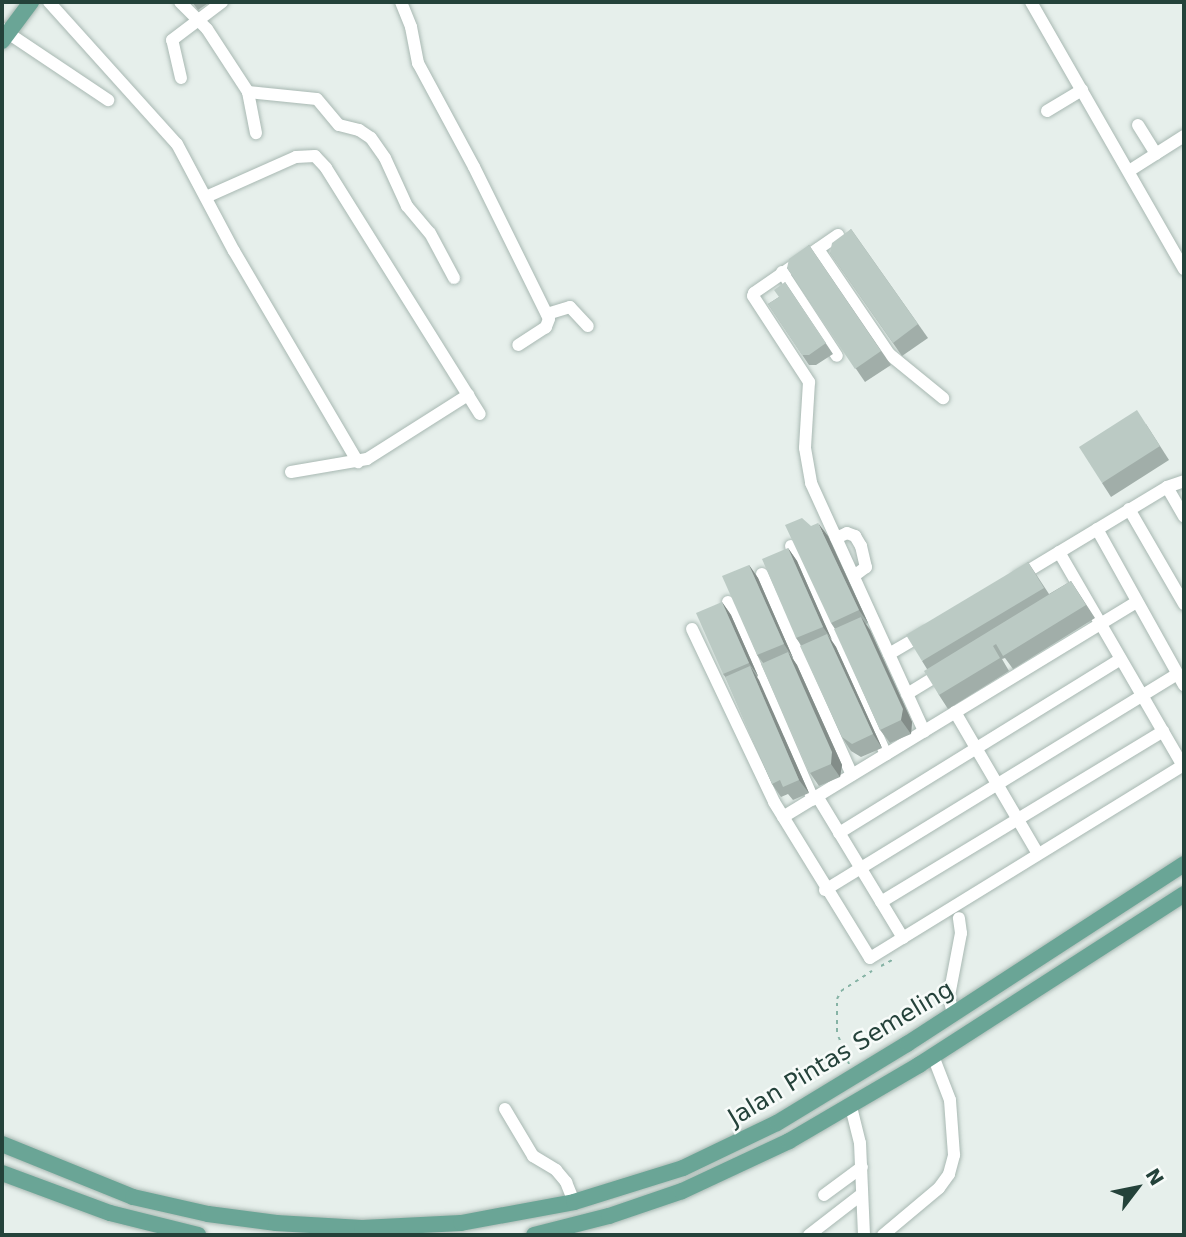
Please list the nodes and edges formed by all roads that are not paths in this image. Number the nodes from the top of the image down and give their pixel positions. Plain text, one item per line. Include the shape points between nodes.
1 (31, 2) edge
2 (49, 2) edge
3 (180, 2) edge
4 (222, 2) edge
5 (401, 2) edge
6 (1031, 2) edge
7 (196, 20) junction
8 (4, 34) edge
9 (181, 78) dead end
10 (1082, 90) junction
11 (248, 92) junction
12 (108, 100) dead end
13 (1047, 111) dead end
14 (1138, 125) dead end
15 (256, 133) dead end
16 (1184, 136) edge
17 (1156, 154) junction
18 (1129, 171) junction
19 (206, 197) junction
20 (838, 235) edge
21 (818, 249) junction
22 (1184, 269) edge
23 (782, 272) junction
24 (454, 278) dead end
25 (547, 314) junction
26 (588, 326) dead end
27 (518, 345) dead end
28 (837, 356) edge
29 (468, 395) junction
30 (943, 398) dead end
31 (480, 414) dead end
32 (358, 462) junction
33 (291, 472) dead end
34 (1184, 481) edge
35 (1167, 487) junction
36 (1129, 509) junction
37 (1184, 516) edge
38 (1097, 529) junction
39 (836, 538) junction
40 (792, 546) edge
41 (1059, 552) junction
42 (762, 573) edge
43 (854, 576) junction
44 (1003, 586) edge
45 (727, 602) edge
46 (1136, 602) junction
47 (1184, 604) edge
48 (1101, 623) junction
49 (935, 627) edge
50 (692, 629) dead end
51 (817, 651) junction
52 (889, 654) junction
53 (1121, 659) junction
54 (953, 666) edge
55 (1177, 674) junction
56 (1184, 685) edge
57 (907, 694) junction
58 (1142, 695) junction
59 (955, 712) junction
60 (924, 731) junction
61 (1163, 732) junction
62 (975, 749) junction
63 (886, 754) junction
64 (1184, 765) edge
65 (852, 775) junction
66 (996, 785) junction
67 (815, 797) junction
68 (783, 817) junction
69 (1017, 820) junction
70 (839, 832) junction
71 (1038, 854) junction
72 (1184, 864) edge
73 (861, 868) junction
74 (825, 890) junction
75 (1184, 894) edge
76 (881, 902) junction
77 (958, 918) dead end
78 (903, 938) junction
79 (953, 1014) junction
80 (933, 1056) junction
81 (851, 1107) junction
82 (505, 1109) dead end
83 (2, 1144) edge
84 (862, 1167) junction
85 (2, 1173) edge
86 (862, 1194) junction
87 (824, 1195) dead end
88 (574, 1202) junction
89 (198, 1235) edge
90 (534, 1235) edge
91 (808, 1235) edge
92 (864, 1235) edge
93 (883, 1235) edge

1 - 8 main road
2 - 19 street via 168,131
3 - 7 street
4 - 7 street
5 - 25 street via 418,63
6 - 10 street
7 - 9 street via 172,40
7 - 11 street via 207,29
8 - 12 street
10 - 13 street
10 - 18 street
11 - 15 street
11 - 24 street via 317,99 337,123 371,138 407,206 430,233
14 - 17 street
16 - 17 street
17 - 18 street
18 - 22 street
19 - 29 street via 296,157 315,156
19 - 32 street
20 - 21 street
21 - 23 street
21 - 30 street via 889,354
23 - 28 street
23 - 39 street via 753,296 809,382 806,460 811,483
25 - 26 street via 570,307
25 - 27 street via 546,327
29 - 31 street
29 - 32 street
32 - 33 street
34 - 35 street
35 - 36 street
35 - 37 street
36 - 38 street
36 - 47 street
38 - 41 street
38 - 46 street
39 - 43 street
39 - 43 street via 848,533 861,546 866,567
40 - 51 street
41 - 44 street
41 - 48 street via 1075,592
42 - 51 street
43 - 52 street via 870,626
45 - 67 street via 766,677
46 - 48 street
46 - 55 street
48 - 53 street
48 - 59 street
49 - 52 street
50 - 68 street
51 - 63 street
51 - 65 street
52 - 57 street
53 - 58 street
53 - 62 street
54 - 57 street
55 - 56 street
55 - 58 street
57 - 60 street
58 - 61 street
58 - 66 street
59 - 60 street
59 - 62 street
60 - 63 street
61 - 64 street
61 - 69 street
62 - 66 street
62 - 70 street
63 - 65 street
64 - 71 street
65 - 67 street
66 - 69 street
66 - 73 street
67 - 68 street
67 - 70 street
68 - 74 street
69 - 71 street
69 - 76 street
70 - 73 street
71 - 78 street
72 - 79 main road, Jalan Pintas Semeling
73 - 74 street
73 - 76 street
74 - 78 street via 870,958
75 - 80 main road, Jalan Pintas Semeling
76 - 78 street
77 - 79 street via 961,933 949,996
79 - 88 main road, Jalan Pintas Semeling via 729,1148
80 - 81 main road, Jalan Pintas Semeling
80 - 93 street via 950,1100 954,1155 949,1174
81 - 84 street
81 - 90 main road, Jalan Pintas Semeling via 708,1181 609,1216
82 - 88 street via 533,1156 556,1170
83 - 88 main road, Jalan Pintas Semeling via 133,1197 276,1223 372,1228 461,1223
84 - 86 street
84 - 87 street
85 - 89 main road via 110,1213
86 - 91 street
86 - 92 street

